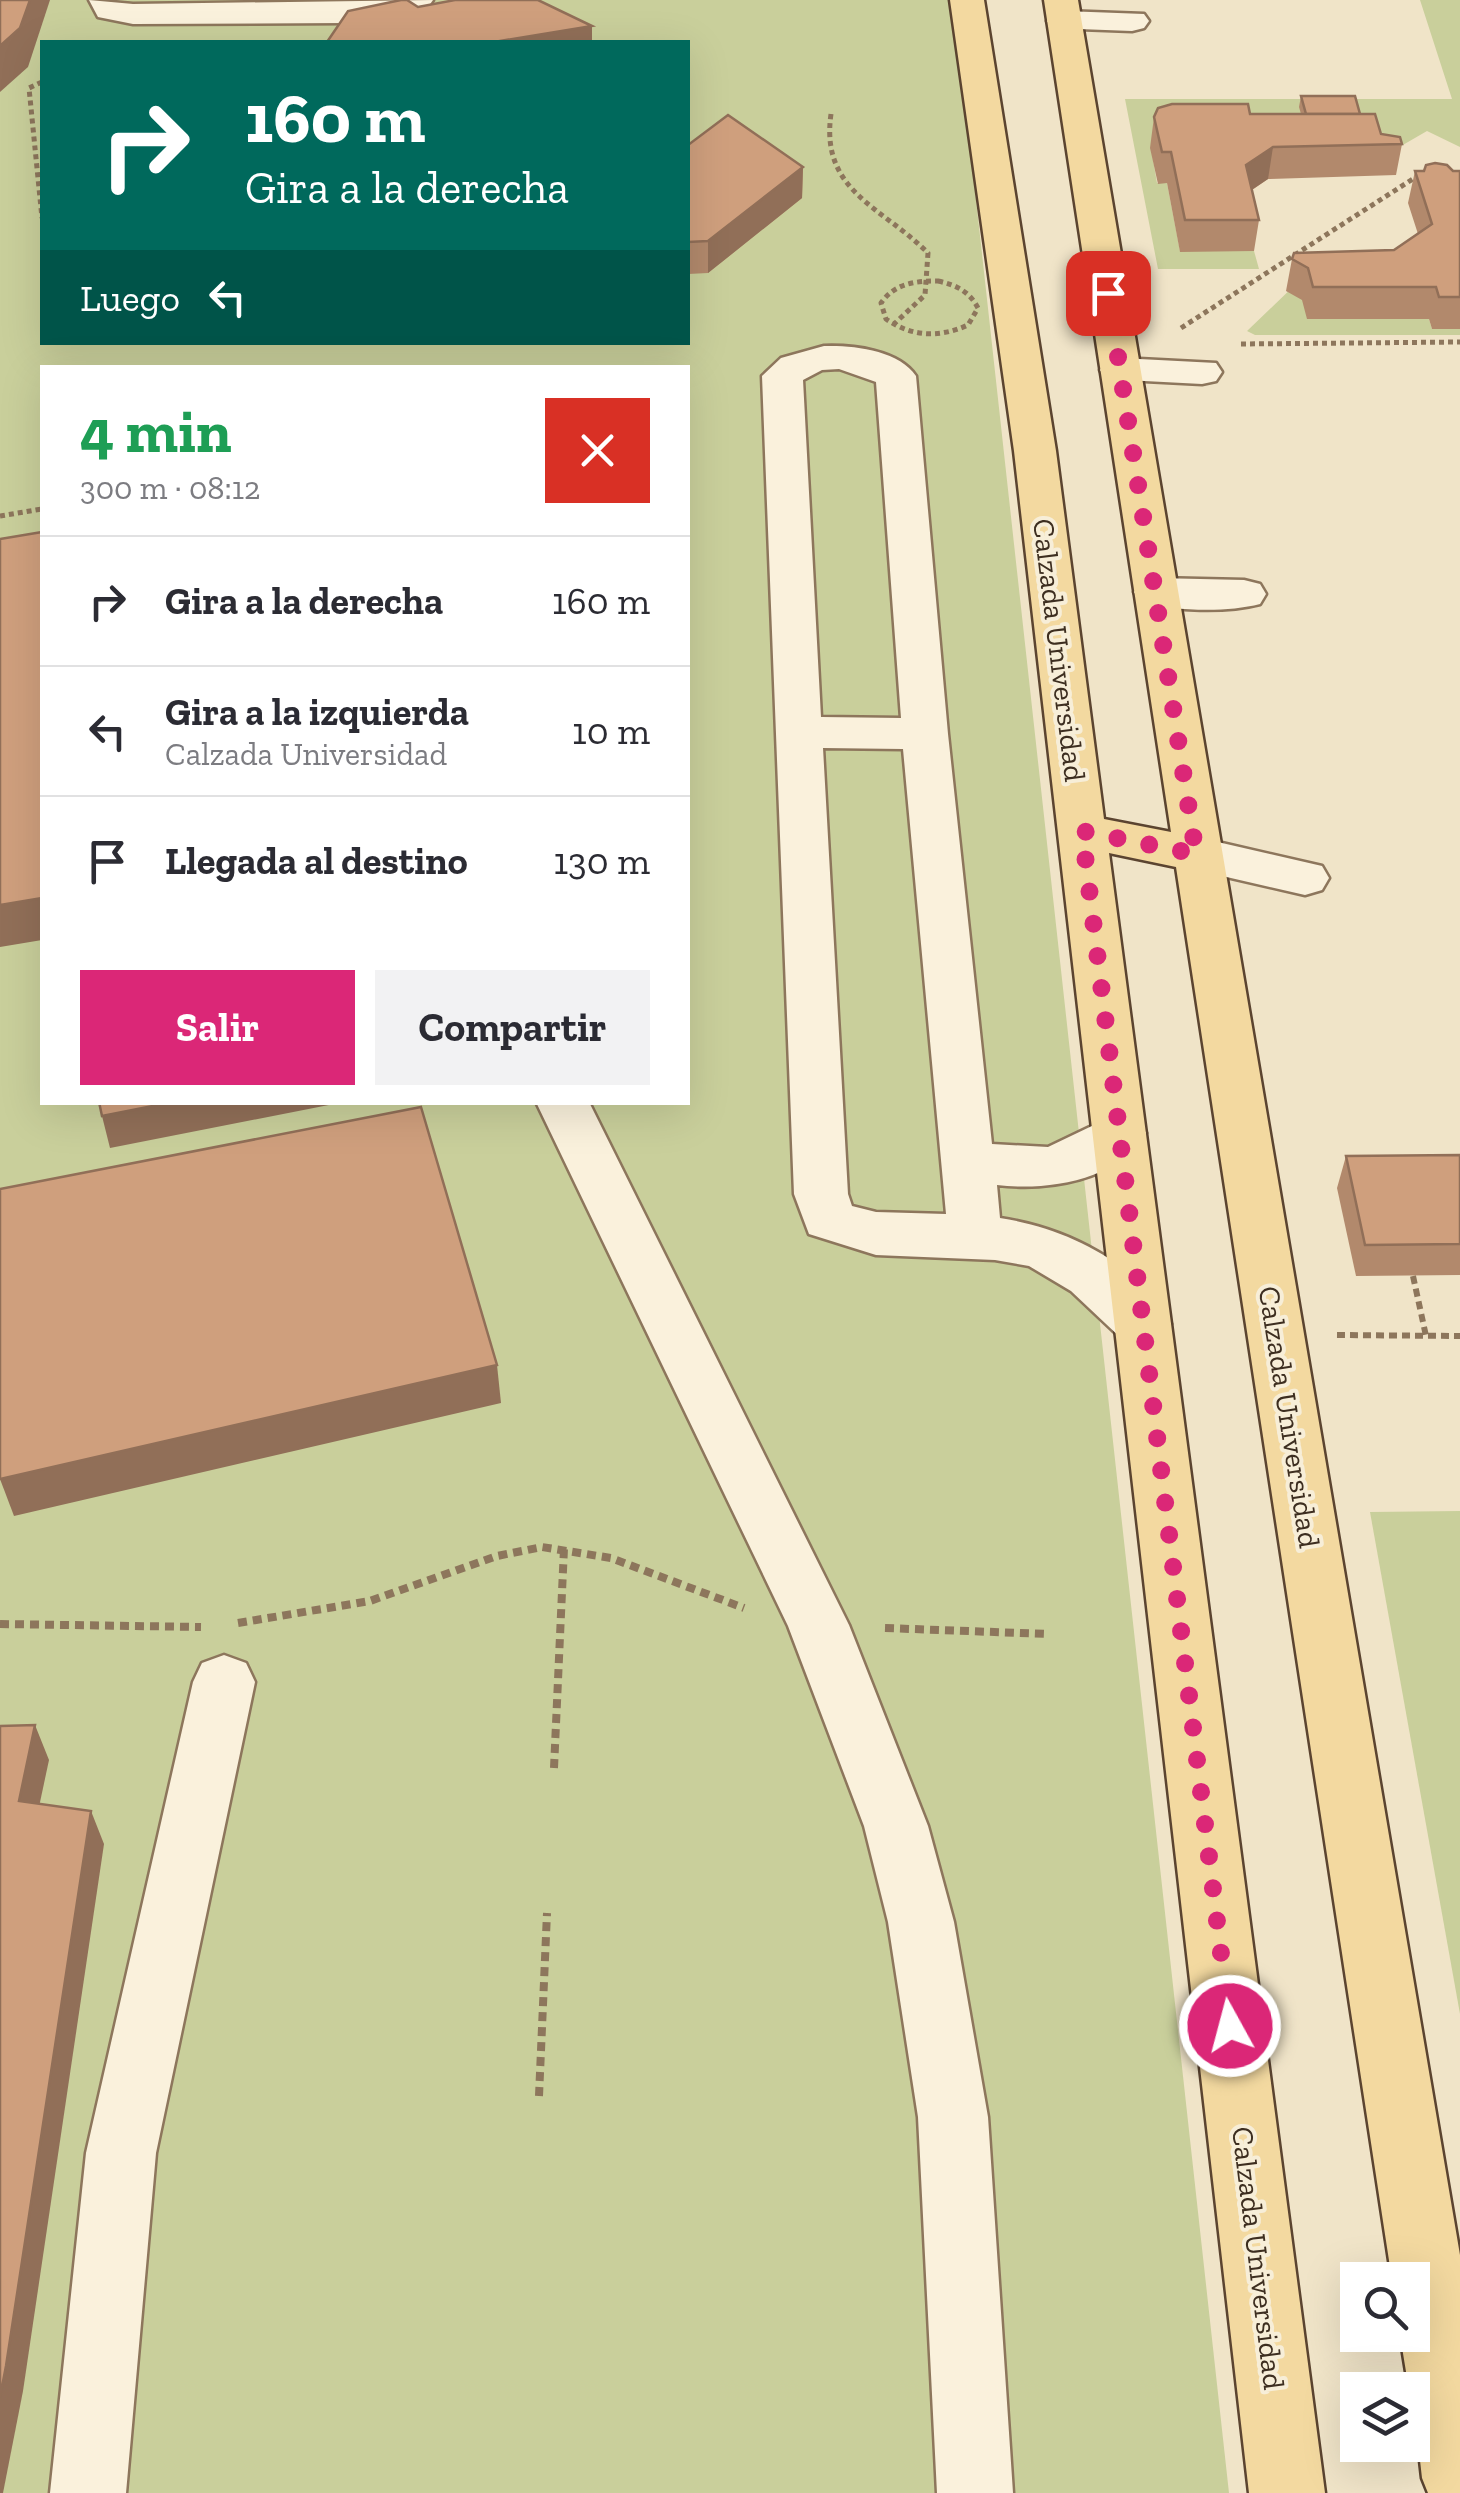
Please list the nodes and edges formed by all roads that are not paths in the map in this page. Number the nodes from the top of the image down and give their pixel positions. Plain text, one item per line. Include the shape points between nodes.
1 (106, 0) edge
2 (416, 0) edge
3 (967, 0) edge
4 (1063, 10) edge
5 (346, 13) junction
6 (1132, 21) dead end
7 (320, 40) edge
8 (1120, 370) junction
9 (1202, 372) dead end
10 (1156, 592) junction
11 (1244, 594) dead end
12 (796, 732) junction
13 (925, 734) junction
14 (1082, 831) junction
15 (1196, 854) junction
16 (1305, 878) dead end
17 (563, 1105) edge
18 (1119, 1133) junction
19 (969, 1161) junction
20 (975, 1236) junction
21 (1143, 1324) junction
22 (226, 1644) road end
23 (1453, 2387) edge
24 (1460, 2478) edge
25 (88, 2493) edge
26 (975, 2493) edge
27 (1287, 2493) edge

1 - 5 lane via 110,10 133,14
2 - 5 lane
3 - 14 main road, Calzada Universidad
4 - 6 lane
4 - 8 main road, Calzada Universidad
5 - 7 lane
8 - 9 lane
8 - 10 main road, Calzada Universidad
10 - 11 lane
10 - 15 main road, Calzada Universidad
12 - 13 lane
12 - 13 lane via 782,376 798,363 831,356 872,362 896,376
12 - 20 lane via 820,1194 828,1219 857,1233
13 - 19 lane
14 - 15 main road
14 - 18 main road, Calzada Universidad
15 - 16 lane
15 - 23 main road, Calzada Universidad
17 - 26 lane via 818,1625 896,1826 921,1922 954,2118
18 - 19 lane via 1070,1164 1043,1171
18 - 21 main road, Calzada Universidad
19 - 20 lane
20 - 21 lane via 1030,1242 1073,1260
21 - 27 main road, Calzada Universidad
22 - 25 lane via 122,2153
23 - 24 main road, Calzada Universidad

